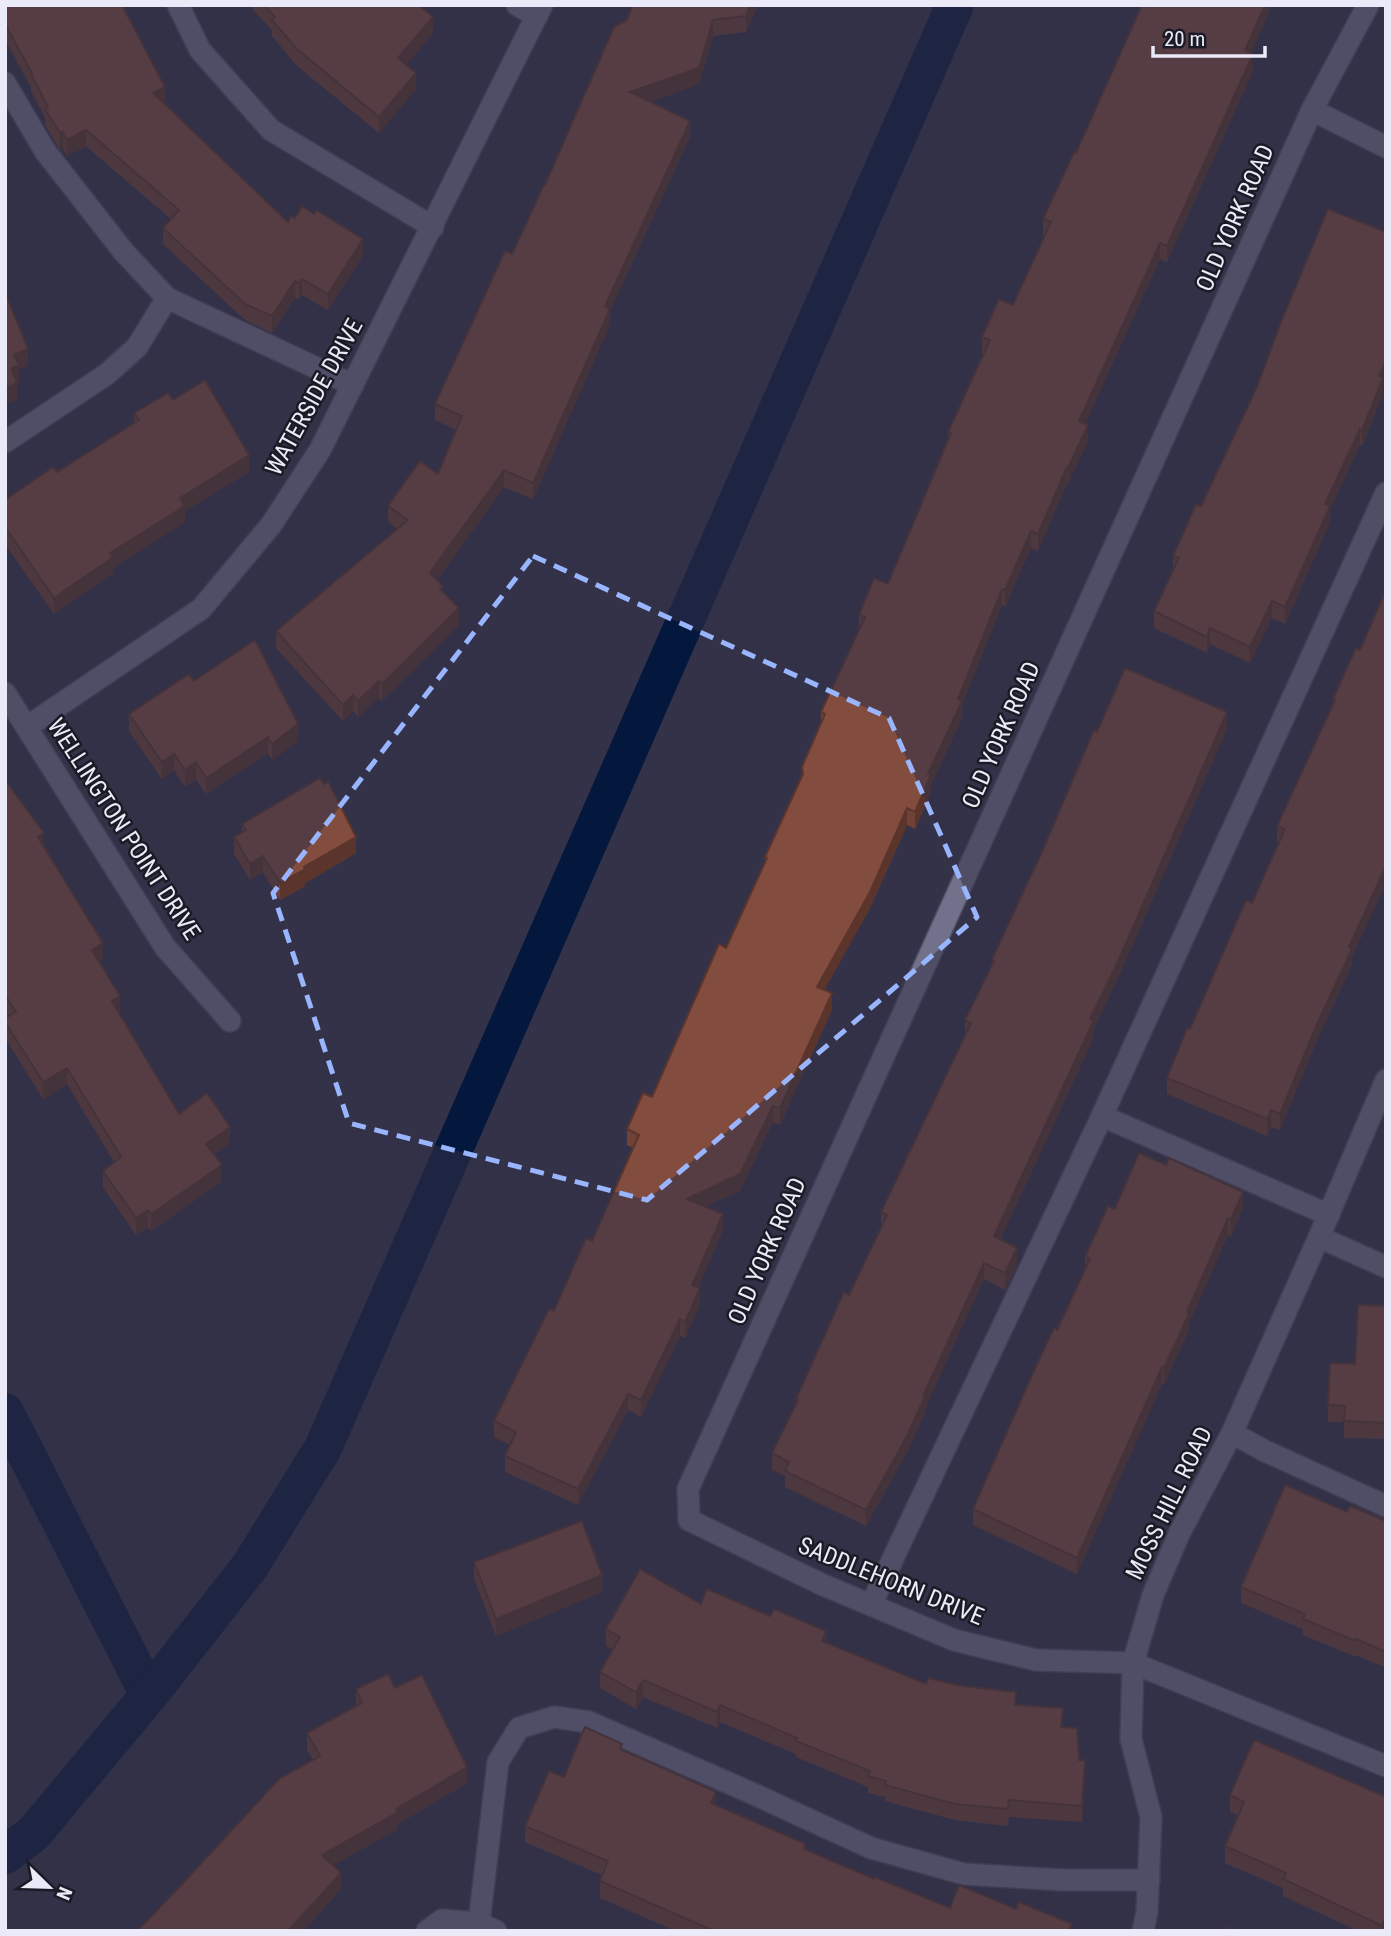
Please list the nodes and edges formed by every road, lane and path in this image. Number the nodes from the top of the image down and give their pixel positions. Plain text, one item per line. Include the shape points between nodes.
1 (178, 5) edge
2 (517, 5) edge
3 (1367, 5) edge
4 (539, 11) edge
5 (5, 83) edge
6 (1312, 110) junction
7 (1386, 147) edge
8 (433, 227) junction
9 (167, 298) junction
10 (353, 385) junction
11 (5, 442) edge
12 (1386, 493) edge
13 (5, 692) edge
14 (27, 727) junction
15 (230, 1021) dead end
16 (1386, 1080) edge
17 (1102, 1116) junction
18 (1329, 1215) junction
19 (1319, 1237) junction
20 (1386, 1266) edge
21 (1232, 1433) junction
22 (688, 1489) joint
23 (1386, 1506) edge
24 (872, 1605) junction
25 (1133, 1663) junction
26 (1386, 1766) edge
27 (1149, 1880) junction
28 (487, 1927) edge
29 (427, 1931) edge
30 (1143, 1931) edge

1 - 8 street via 200,50 271,130
2 - 4 street
3 - 6 street, OLD YORK ROAD
4 - 8 street, WATERSIDE DRIVE
5 - 9 street via 45,151 123,251
6 - 7 street
6 - 22 street, OLD YORK ROAD
8 - 10 street, WATERSIDE DRIVE
9 - 10 street
9 - 11 street via 137,347 107,374
10 - 14 street, WATERSIDE DRIVE via 320,450 271,525 201,609
12 - 17 street
13 - 14 street, WELLINGTON POINT DRIVE
14 - 15 street, WELLINGTON POINT DRIVE via 165,947
16 - 18 street, MOSS HILL ROAD
17 - 18 street
17 - 24 street
18 - 19 street, MOSS HILL ROAD
19 - 20 street
19 - 21 street, MOSS HILL ROAD
21 - 23 street
21 - 25 street, MOSS HILL ROAD via 1179,1534 1153,1595
22 - 24 street, SADDLEHORN DRIVE via 689,1520
24 - 25 street, SADDLEHORN DRIVE via 954,1640 1036,1660
25 - 26 street, SADDLEHORN DRIVE
25 - 27 street, MOSS HILL ROAD via 1131,1739 1151,1817
27 - 28 street via 964,1874 871,1848 589,1722 554,1717 519,1728 498,1762
27 - 30 street, MOSS HILL ROAD
28 - 29 street via 442,1920

